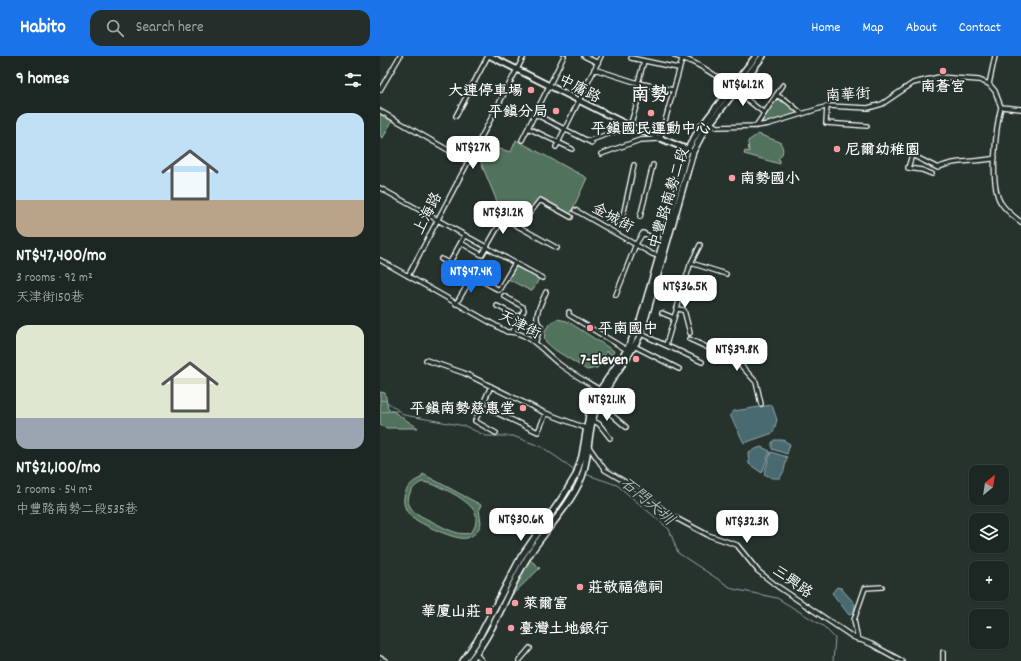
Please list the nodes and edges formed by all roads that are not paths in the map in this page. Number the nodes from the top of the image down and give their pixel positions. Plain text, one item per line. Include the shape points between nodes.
1 (400, 56) edge
2 (489, 56) edge
3 (524, 56) edge
4 (564, 56) edge
5 (584, 56) edge
6 (601, 56) edge
7 (676, 56) edge
8 (756, 56) edge
9 (763, 56) edge
10 (996, 56) edge
11 (682, 57) edge
12 (631, 58) dead end
13 (644, 61) junction
14 (598, 63) junction
15 (678, 68) junction
16 (594, 69) junction
17 (517, 70) junction
18 (640, 83) junction
19 (990, 84) junction
20 (783, 85) dead end
21 (550, 86) junction
22 (380, 90) edge
23 (673, 90) junction
24 (733, 90) junction
25 (776, 95) junction
26 (579, 100) junction
27 (827, 106) junction
28 (1001, 107) junction
29 (1021, 110) edge
30 (380, 111) edge
31 (764, 113) junction
32 (802, 113) junction
33 (535, 114) junction
34 (456, 116) dead end
35 (709, 122) junction
36 (630, 126) junction
37 (756, 126) junction
38 (867, 126) dead end
39 (528, 128) junction
40 (565, 129) junction
41 (614, 132) dead end
42 (660, 139) junction
43 (522, 140) dead end
44 (588, 141) junction
45 (559, 143) junction
46 (592, 143) dead end
47 (556, 147) dead end
48 (572, 149) dead end
49 (690, 151) junction
50 (601, 154) dead end
51 (995, 158) junction
52 (469, 162) junction
53 (653, 164) dead end
54 (634, 165) dead end
55 (932, 174) dead end
56 (380, 188) edge
57 (575, 210) dead end
58 (571, 217) dead end
59 (640, 217) dead end
60 (438, 220) junction
61 (1021, 222) edge
62 (621, 225) dead end
63 (519, 227) junction
64 (465, 235) junction
65 (653, 238) dead end
66 (461, 243) junction
67 (636, 244) junction
68 (700, 245) dead end
69 (488, 248) junction
70 (557, 248) dead end
71 (660, 256) junction
72 (441, 259) dead end
73 (380, 260) edge
74 (515, 263) junction
75 (691, 263) junction
76 (449, 264) junction
77 (726, 274) dead end
78 (408, 276) junction
79 (472, 277) junction
80 (542, 278) dead end
81 (546, 292) dead end
82 (616, 295) dead end
83 (504, 296) dead end
84 (456, 304) junction
85 (497, 306) dead end
86 (677, 309) junction
87 (569, 312) dead end
88 (662, 313) dead end
89 (519, 317) junction
90 (674, 318) junction
91 (513, 331) junction
92 (690, 333) dead end
93 (641, 334) junction
94 (689, 339) dead end
95 (535, 343) junction
96 (633, 345) junction
97 (666, 345) junction
98 (627, 350) junction
99 (426, 360) dead end
100 (702, 362) dead end
101 (679, 369) dead end
102 (490, 386) junction
103 (602, 391) junction
104 (598, 403) junction
105 (761, 404) dead end
106 (482, 406) junction
107 (546, 413) junction
108 (592, 420) junction
109 (626, 428) dead end
110 (588, 430) junction
111 (496, 432) dead end
112 (610, 438) dead end
113 (584, 441) junction
114 (588, 447) junction
115 (581, 472) junction
116 (882, 587) dead end
117 (502, 600) junction
118 (858, 640) junction
119 (530, 648) dead end
120 (943, 652) dead end
121 (476, 654) junction
122 (380, 658) edge
123 (386, 661) edge
124 (463, 661) edge
125 (470, 661) edge
126 (482, 661) edge
127 (519, 661) edge
128 (902, 661) edge
129 (943, 661) edge

1 - 22 street
2 - 17 street, 中庸路
2 - 34 street
3 - 17 street, 上海路
4 - 21 street
5 - 14 street
6 - 14 street
7 - 11 street
8 - 24 main road, 中豐路南勢二段
9 - 24 main road, 中豐路南勢二段
10 - 19 street
11 - 15 street
11 - 24 street via 722,80
12 - 13 street
13 - 15 street
13 - 18 street
14 - 16 street
15 - 23 street
16 - 18 street
16 - 26 street
17 - 21 street, 中庸路
17 - 52 street, 上海路
18 - 23 street
18 - 36 street
19 - 27 street, 南華街 via 962,78 935,78 913,83 882,104 868,108
19 - 28 street
20 - 25 street
21 - 26 street, 中庸路
21 - 33 street
23 - 42 street
24 - 31 street
24 - 35 main road, 中豐路南勢二段
25 - 31 street
25 - 32 street
26 - 36 street, 中庸路
26 - 40 street
27 - 32 street, 南華街
27 - 38 street via 826,124
28 - 29 street
28 - 51 street
30 - 52 street
31 - 37 street
32 - 37 street, 南華街
33 - 39 street
33 - 40 street
35 - 37 street, 南華街 via 717,127
35 - 49 main road, 中豐路南勢二段
36 - 42 street, 中庸路
39 - 43 street
39 - 45 street
40 - 44 street
40 - 45 street
41 - 44 street
42 - 49 street, 中庸路
42 - 50 street, 中庸路 via 636,141 626,147
44 - 46 street
45 - 47 street
45 - 48 street
49 - 71 main road, 中豐路南勢二段
49 - 93 main road, 中豐路南勢二段
51 - 55 street via 980,162 951,163 938,168 912,155 908,168
51 - 61 street via 994,173 998,198 1009,214
52 - 60 street, 上海路
53 - 59 street
54 - 62 street
56 - 60 street
57 - 67 street, 金城街
58 - 63 street via 540,200
60 - 64 street
60 - 78 street, 上海路
63 - 69 street via 505,219 502,220
63 - 70 street
64 - 66 street
64 - 69 street
65 - 67 street via 643,233
66 - 69 street via 482,255
66 - 76 street
67 - 71 street, 金城街
67 - 82 street
68 - 75 street
69 - 74 street
71 - 96 main road, 中豐路南勢二段
72 - 76 street
73 - 78 street, 天津街
74 - 79 street via 499,290
74 - 80 street
75 - 77 street
75 - 86 street
76 - 79 street
78 - 84 street, 天津街
79 - 84 street
81 - 95 street via 536,318 541,326
83 - 89 street via 523,306 524,310
84 - 91 street, 天津街 via 507,332
85 - 89 street
86 - 90 street
86 - 92 street via 684,310
87 - 98 street via 569,315
88 - 90 street
89 - 91 street
90 - 97 street
91 - 95 street, 天津街
93 - 96 main road, 中豐路南勢二段
93 - 97 street
94 - 105 street via 737,361 756,382
95 - 103 street, 天津街 via 559,364
96 - 98 main road, 中豐路南勢二段
96 - 101 street
96 - 103 main road, 中豐路南勢二段
97 - 100 street
98 - 103 main road, 中豐路南勢二段
99 - 102 street via 464,373
102 - 106 street
102 - 107 street
103 - 104 main road, 中豐路南勢二段
103 - 110 main road, 中豐路南勢二段 via 590,408
104 - 108 main road, 中豐路南勢二段
104 - 109 street
106 - 107 street via 538,432
106 - 111 street via 475,421
107 - 110 street
108 - 110 main road, 中豐路南勢二段
108 - 112 street via 599,424
110 - 113 main road, 中豐路南勢二段
110 - 114 main road, 中豐路南勢二段
113 - 114 street, 三興路
113 - 115 main road, 中豐路南勢二段
114 - 115 main road, 中豐路南勢二段
114 - 118 street, 三興路 via 605,470 634,487 682,523 737,545 758,571
115 - 117 main road, 中豐路南勢二段 via 570,497 526,560
115 - 117 main road via 576,475 521,557
116 - 118 street via 865,588 854,620
117 - 121 main road
117 - 124 main road
118 - 128 street, 三興路
119 - 127 street
120 - 129 street
121 - 125 main road
121 - 126 street
122 - 123 street

